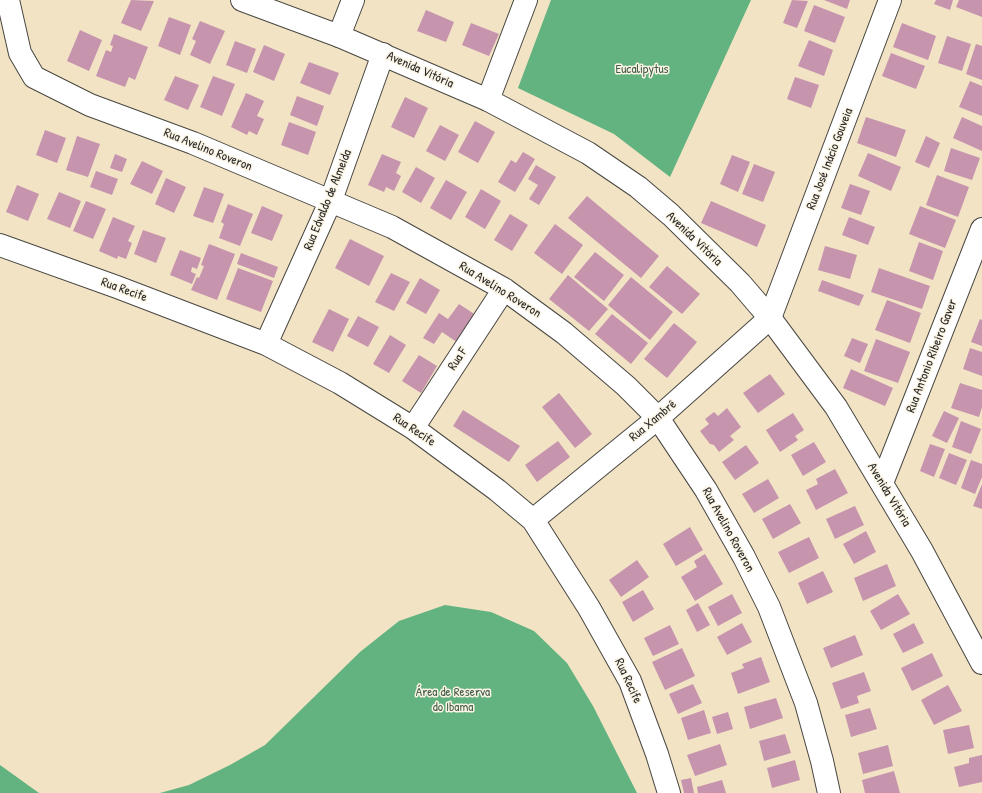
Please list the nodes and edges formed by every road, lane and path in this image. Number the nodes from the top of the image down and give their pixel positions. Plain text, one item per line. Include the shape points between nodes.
1 (2, 0) edge
2 (8, 0) edge
3 (242, 0) edge
4 (353, 0) edge
5 (526, 0) edge
6 (890, 0) edge
7 (0, 4) edge
8 (339, 36) junction
9 (383, 54) junction
10 (488, 100) junction
11 (331, 200) junction
12 (982, 229) edge
13 (0, 244) edge
14 (504, 289) junction
15 (770, 318) junction
16 (266, 344) junction
17 (658, 418) junction
18 (413, 428) junction
19 (882, 483) junction
20 (533, 520) junction
21 (982, 663) edge
22 (669, 793) edge
23 (829, 793) edge

1 - 7 street
2 - 11 street, Rua Avelino Roveron via 20,53 34,77 90,105 193,143
3 - 8 street, Avenida Vitória
4 - 8 street
5 - 10 street
6 - 15 street, Rua José Inácio Gouveia
8 - 9 street, Avenida Vitória
9 - 10 street, Avenida Vitória
9 - 11 street, Rua Edvaldo de Almeida
10 - 15 street, Avenida Vitória via 588,153 638,187 671,215 740,283
11 - 14 street, Rua Avelino Roveron via 392,227
11 - 16 street, Rua Edvaldo de Almeida
12 - 19 street, Rua Antonio Ribeiro Gaver
13 - 16 street, Rua Recife
14 - 17 street, Rua Avelino Roveron via 594,357
14 - 18 street, Rua F
15 - 17 street, Rua Xambrê
15 - 19 street, Avenida Vitória via 836,407
16 - 18 street, Rua Recife via 340,383
17 - 20 street, Rua Xambrê
17 - 23 street, Rua Avelino Roveron via 706,490 769,607 806,703
18 - 20 street, Rua Recife
19 - 21 street, Avenida Vitória
20 - 22 street, Rua Recife via 589,608 630,681

